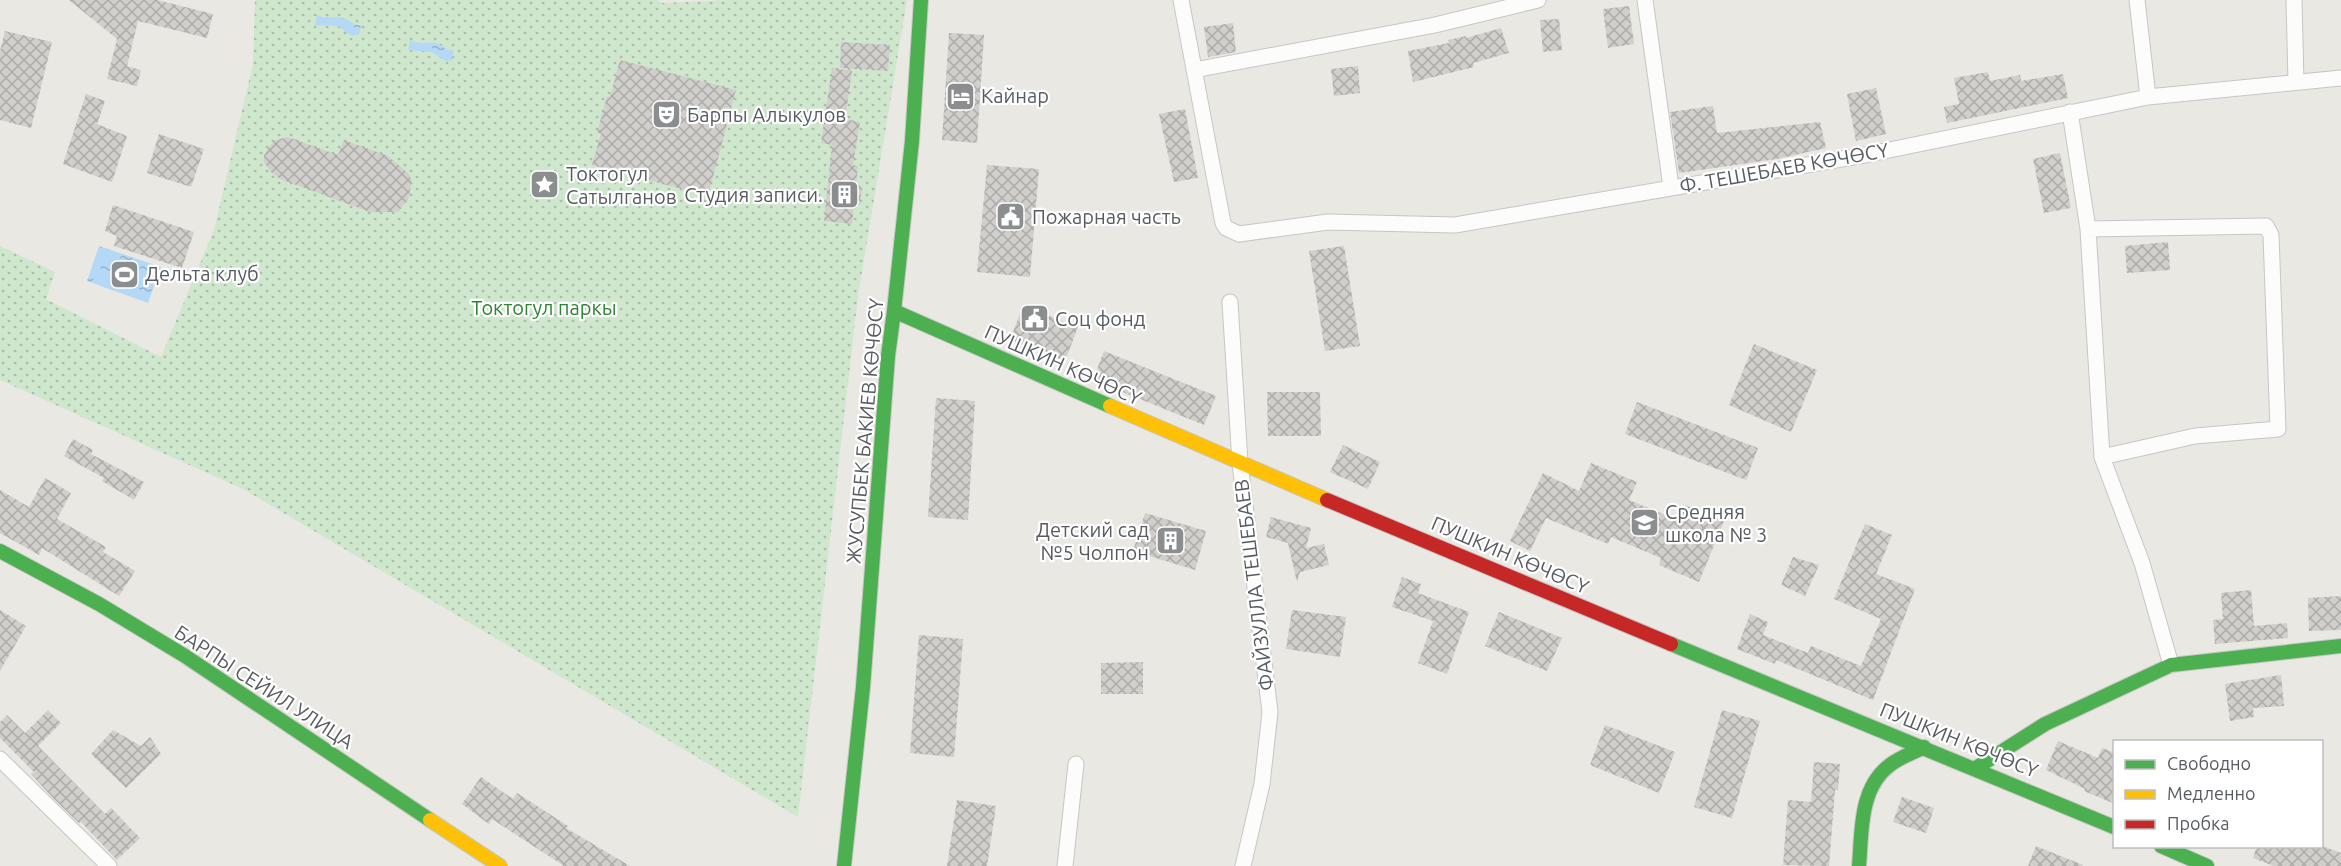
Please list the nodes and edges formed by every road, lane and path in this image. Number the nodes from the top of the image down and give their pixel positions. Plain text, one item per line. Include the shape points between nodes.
1 (921, 0) edge
2 (1181, 0) edge
3 (1538, 0) edge
4 (1645, 0) edge
5 (2137, 0) edge
6 (2294, 0) edge
7 (1194, 70) junction
8 (2341, 78) edge
9 (2296, 82) junction
10 (2148, 97) junction
11 (2070, 112) junction
12 (1671, 187) junction
13 (2088, 229) junction
14 (1230, 302) dead end
15 (894, 311) junction
16 (2102, 457) junction
17 (1240, 463) junction
18 (0, 551) edge
19 (2341, 646) edge
20 (2171, 666) junction
21 (1924, 747) junction
22 (0, 759) edge
23 (1076, 764) dead end
24 (1976, 768) junction
25 (2113, 826) edge
26 (2166, 848) edge
27 (109, 866) edge
28 (500, 866) edge
29 (844, 866) edge
30 (1065, 866) edge
31 (1243, 866) edge
32 (1859, 866) edge
33 (2207, 866) edge

1 - 15 main road, ЖУСУПБЕК БАКИЕВ КӨЧӨСҮ via 912,141
2 - 7 street
3 - 7 street via 1435,26
4 - 12 street
5 - 10 street
6 - 9 street
7 - 12 street, Ф. ТЕШЕБАЕВ КӨЧӨСҮ via 1223,223 1239,234 1328,222 1455,225
8 - 9 street, Ф. ТЕШЕБАЕВ КӨЧӨСҮ
9 - 10 street, Ф. ТЕШЕБАЕВ КӨЧӨСҮ
10 - 11 street, Ф. ТЕШЕБАЕВ КӨЧӨСҮ
11 - 12 street, Ф. ТЕШЕБАЕВ КӨЧӨСҮ via 1865,155
11 - 13 street
13 - 16 street
13 - 16 street via 2266,226 2271,235 2278,429 2195,436
14 - 17 street, ФАЙЗУЛЛА ТЕШЕБАЕВ
15 - 17 main road, ПУШКИН КӨЧӨСҮ
15 - 29 main road, ЖУСУПБЕК БАКИЕВ КӨЧӨСҮ
16 - 20 street via 2142,563
17 - 21 main road, ПУШКИН КӨЧӨСҮ
17 - 31 street, ФАЙЗУЛЛА ТЕШЕБАЕВ via 1270,712 1262,784
18 - 28 main road, БАРПЫ СЕЙИЛ УЛИЦА via 99,604 185,657
19 - 20 main road
20 - 24 main road via 2045,724
21 - 24 main road, ПУШКИН КӨЧӨСҮ
21 - 32 main road via 1888,766 1874,781 1865,806
22 - 27 street
23 - 30 street
24 - 25 main road, ПУШКИН КӨЧӨСҮ
26 - 33 main road

